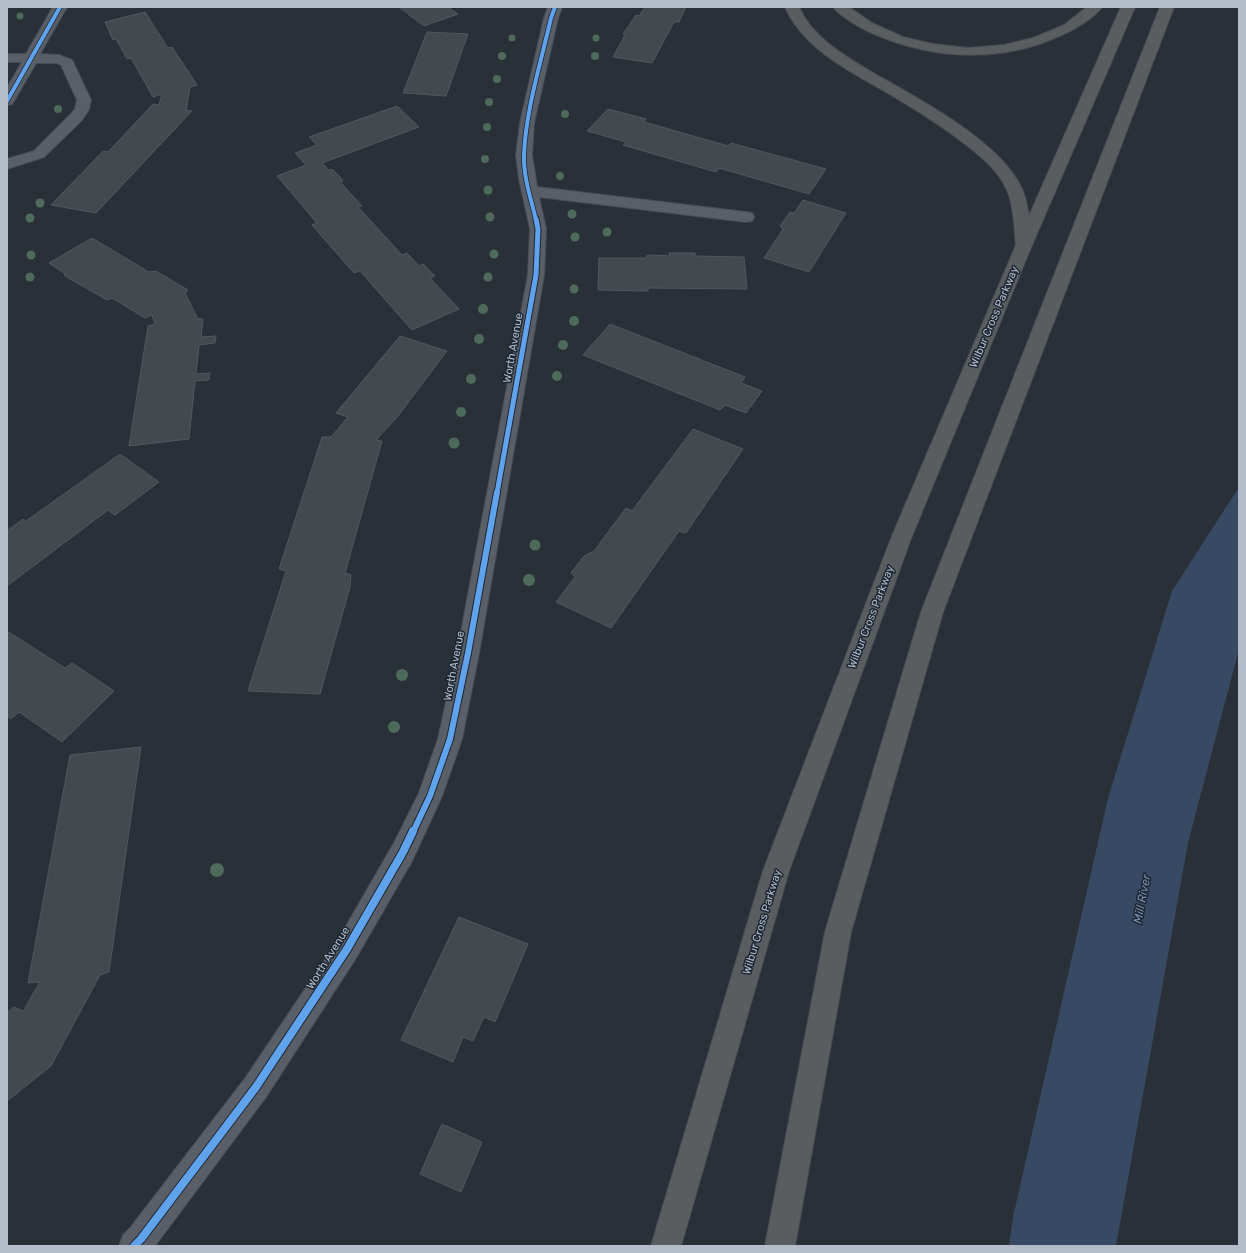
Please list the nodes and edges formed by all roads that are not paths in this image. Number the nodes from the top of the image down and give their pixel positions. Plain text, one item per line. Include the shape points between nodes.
1 (60, 7) edge
2 (555, 7) edge
3 (792, 7) edge
4 (840, 7) edge
5 (1095, 7) edge
6 (1128, 7) edge
7 (1167, 7) edge
8 (7, 58) edge
9 (31, 58) junction
10 (7, 102) edge
11 (7, 164) edge
12 (530, 191) junction
13 (746, 217) dead end
14 (1024, 245) junction
15 (134, 1246) edge
16 (666, 1246) edge
17 (780, 1246) edge

1 - 9 street
2 - 12 street, Worth Avenue via 527,123 524,155
3 - 14 highway via 803,26 828,50 947,124 992,158 1006,173 1015,189
4 - 5 highway via 864,25 907,42 946,49 986,51 1029,45 1048,39
6 - 14 highway, Wilbur Cross Parkway
7 - 17 highway via 932,612 838,932
8 - 9 street
9 - 10 street
9 - 11 street via 59,59 68,63 84,100 82,109 39,154
12 - 13 street
12 - 15 street, Worth Avenue via 538,229 536,275 468,653 450,739 430,796 403,852 347,949 256,1087
14 - 16 highway, Wilbur Cross Parkway via 902,536 776,871

